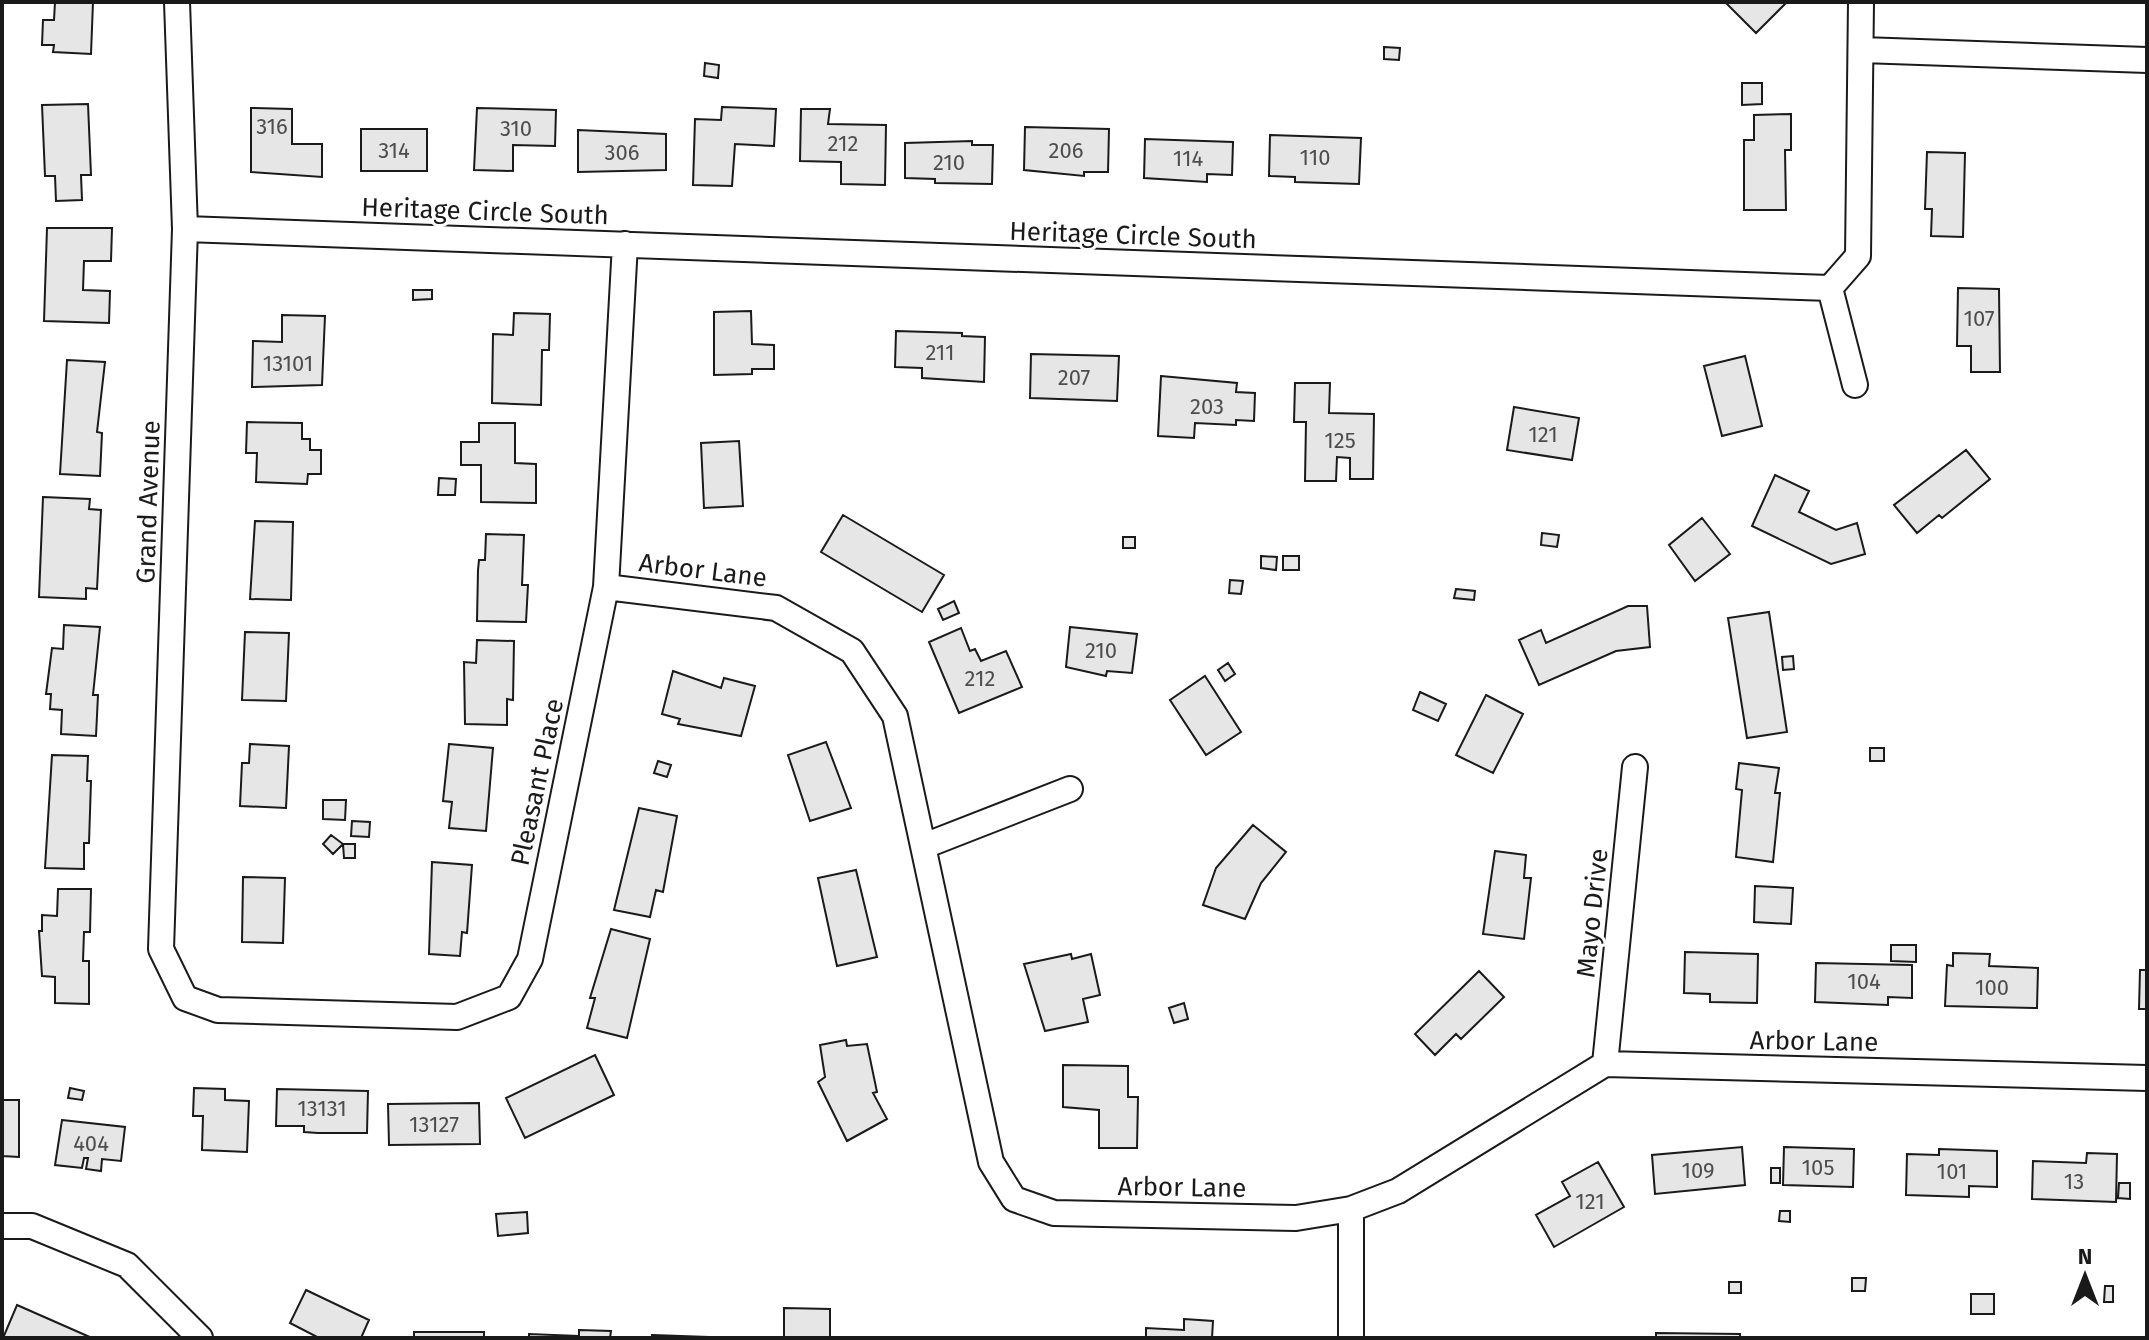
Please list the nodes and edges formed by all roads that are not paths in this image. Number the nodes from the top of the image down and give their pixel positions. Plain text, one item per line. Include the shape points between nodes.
1 (177, 2) edge
2 (1861, 2) edge
3 (1862, 50) junction
4 (2147, 60) edge
5 (185, 229) junction
6 (625, 244) junction
7 (1830, 288) junction
8 (1855, 385) dead end
9 (606, 587) junction
10 (1635, 767) dead end
11 (1070, 789) dead end
12 (924, 846) junction
13 (185, 998) joint
14 (1605, 1064) junction
15 (2147, 1078) edge
16 (1351, 1209) junction
17 (2, 1226) edge
18 (200, 1338) edge
19 (1351, 1338) edge

1 - 5 street, Grand Avenue
2 - 3 street
3 - 4 street
3 - 7 street via 1858,256
5 - 6 street, Heritage Circle South
5 - 13 street, Grand Avenue via 161,949
6 - 7 street, Heritage Circle South
6 - 9 street, Pleasant Place
7 - 8 street
9 - 12 street, Arbor Lane via 776,608 852,651 895,716
9 - 13 street, Pleasant Place via 530,959 509,997 457,1017 218,1010
10 - 14 street, Mayo Drive
11 - 12 street
12 - 16 street, Arbor Lane via 991,1162 1014,1199 1054,1213 1296,1218
14 - 15 street, Arbor Lane
14 - 16 street, Arbor Lane via 1398,1191
16 - 19 street
17 - 18 street via 32,1226 127,1265

